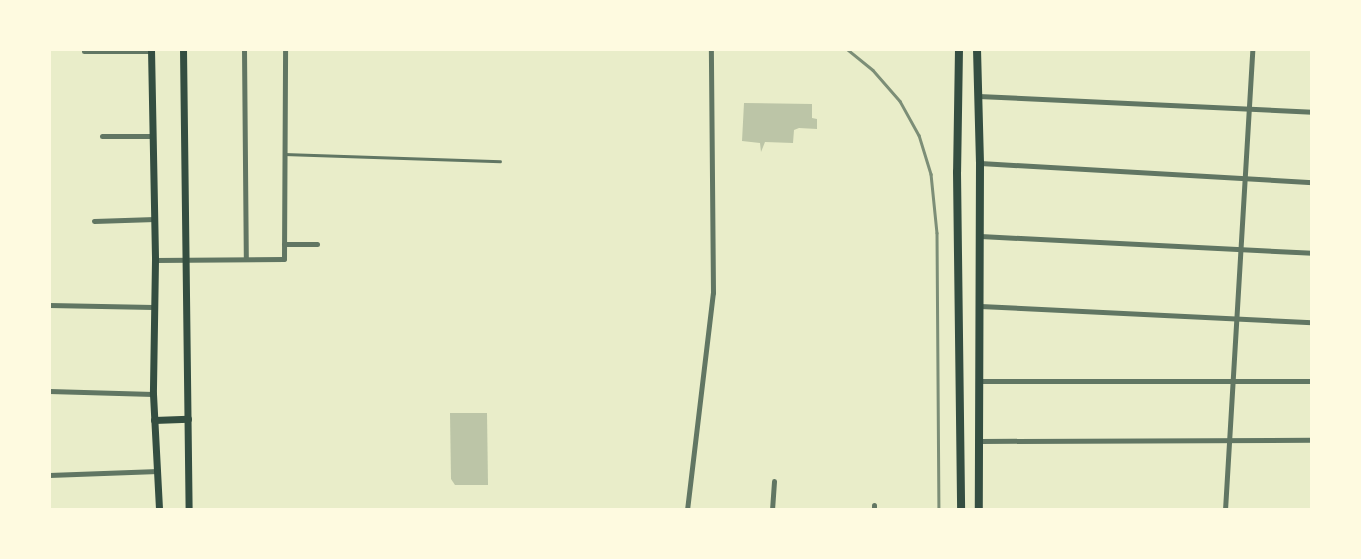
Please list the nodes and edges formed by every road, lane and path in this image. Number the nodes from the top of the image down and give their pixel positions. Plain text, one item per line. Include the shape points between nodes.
1 (183, 49) edge
2 (244, 49) edge
3 (285, 49) edge
4 (711, 49) edge
5 (959, 49) edge
6 (977, 49) edge
7 (1252, 49) edge
8 (151, 50) edge
9 (84, 51) dead end
10 (978, 96) junction
11 (1248, 109) junction
12 (1312, 112) edge
13 (102, 136) dead end
14 (152, 136) junction
15 (284, 154) junction
16 (500, 161) dead end
17 (980, 163) junction
18 (1244, 178) junction
19 (1312, 182) edge
20 (155, 219) junction
21 (94, 220) dead end
22 (980, 236) junction
23 (284, 244) junction
24 (317, 244) dead end
25 (1240, 249) junction
26 (1312, 253) edge
27 (183, 259) junction
28 (246, 259) junction
29 (155, 260) junction
30 (49, 305) edge
31 (980, 306) junction
32 (153, 307) junction
33 (1236, 318) junction
34 (1312, 322) edge
35 (980, 381) junction
36 (1312, 381) edge
37 (1233, 382) junction
38 (49, 391) edge
39 (153, 394) junction
40 (188, 419) junction
41 (154, 420) junction
42 (1312, 440) edge
43 (980, 441) junction
44 (1229, 441) junction
45 (158, 471) junction
46 (49, 475) edge
47 (774, 481) dead end
48 (159, 510) edge
49 (189, 510) edge
50 (687, 510) edge
51 (772, 510) edge
52 (961, 510) edge
53 (979, 510) edge
54 (1225, 510) edge

1 - 27 main road
2 - 28 street
3 - 15 street
4 - 50 street via 713,293
5 - 52 main road
6 - 10 main road
7 - 11 street
8 - 9 street
8 - 14 main road
10 - 11 street
10 - 17 main road
11 - 12 street
11 - 18 street
13 - 14 street
14 - 20 main road
15 - 16 lane
15 - 23 street
17 - 18 street
17 - 22 main road
18 - 19 street
18 - 25 street
20 - 21 street
20 - 29 main road
22 - 25 street
22 - 31 main road
23 - 24 street
23 - 28 street via 284,259
25 - 26 street
25 - 33 street
27 - 28 street
27 - 29 street
27 - 40 main road
29 - 32 main road
30 - 32 street
31 - 33 street
31 - 35 main road
32 - 39 main road
33 - 34 street
33 - 37 street
35 - 37 street
35 - 43 main road
36 - 37 street
37 - 44 street
38 - 39 street
39 - 41 main road
40 - 41 main road
40 - 49 main road
41 - 45 main road
42 - 44 street
43 - 44 street
43 - 53 main road
44 - 54 street
45 - 46 street
45 - 48 main road
47 - 51 street

